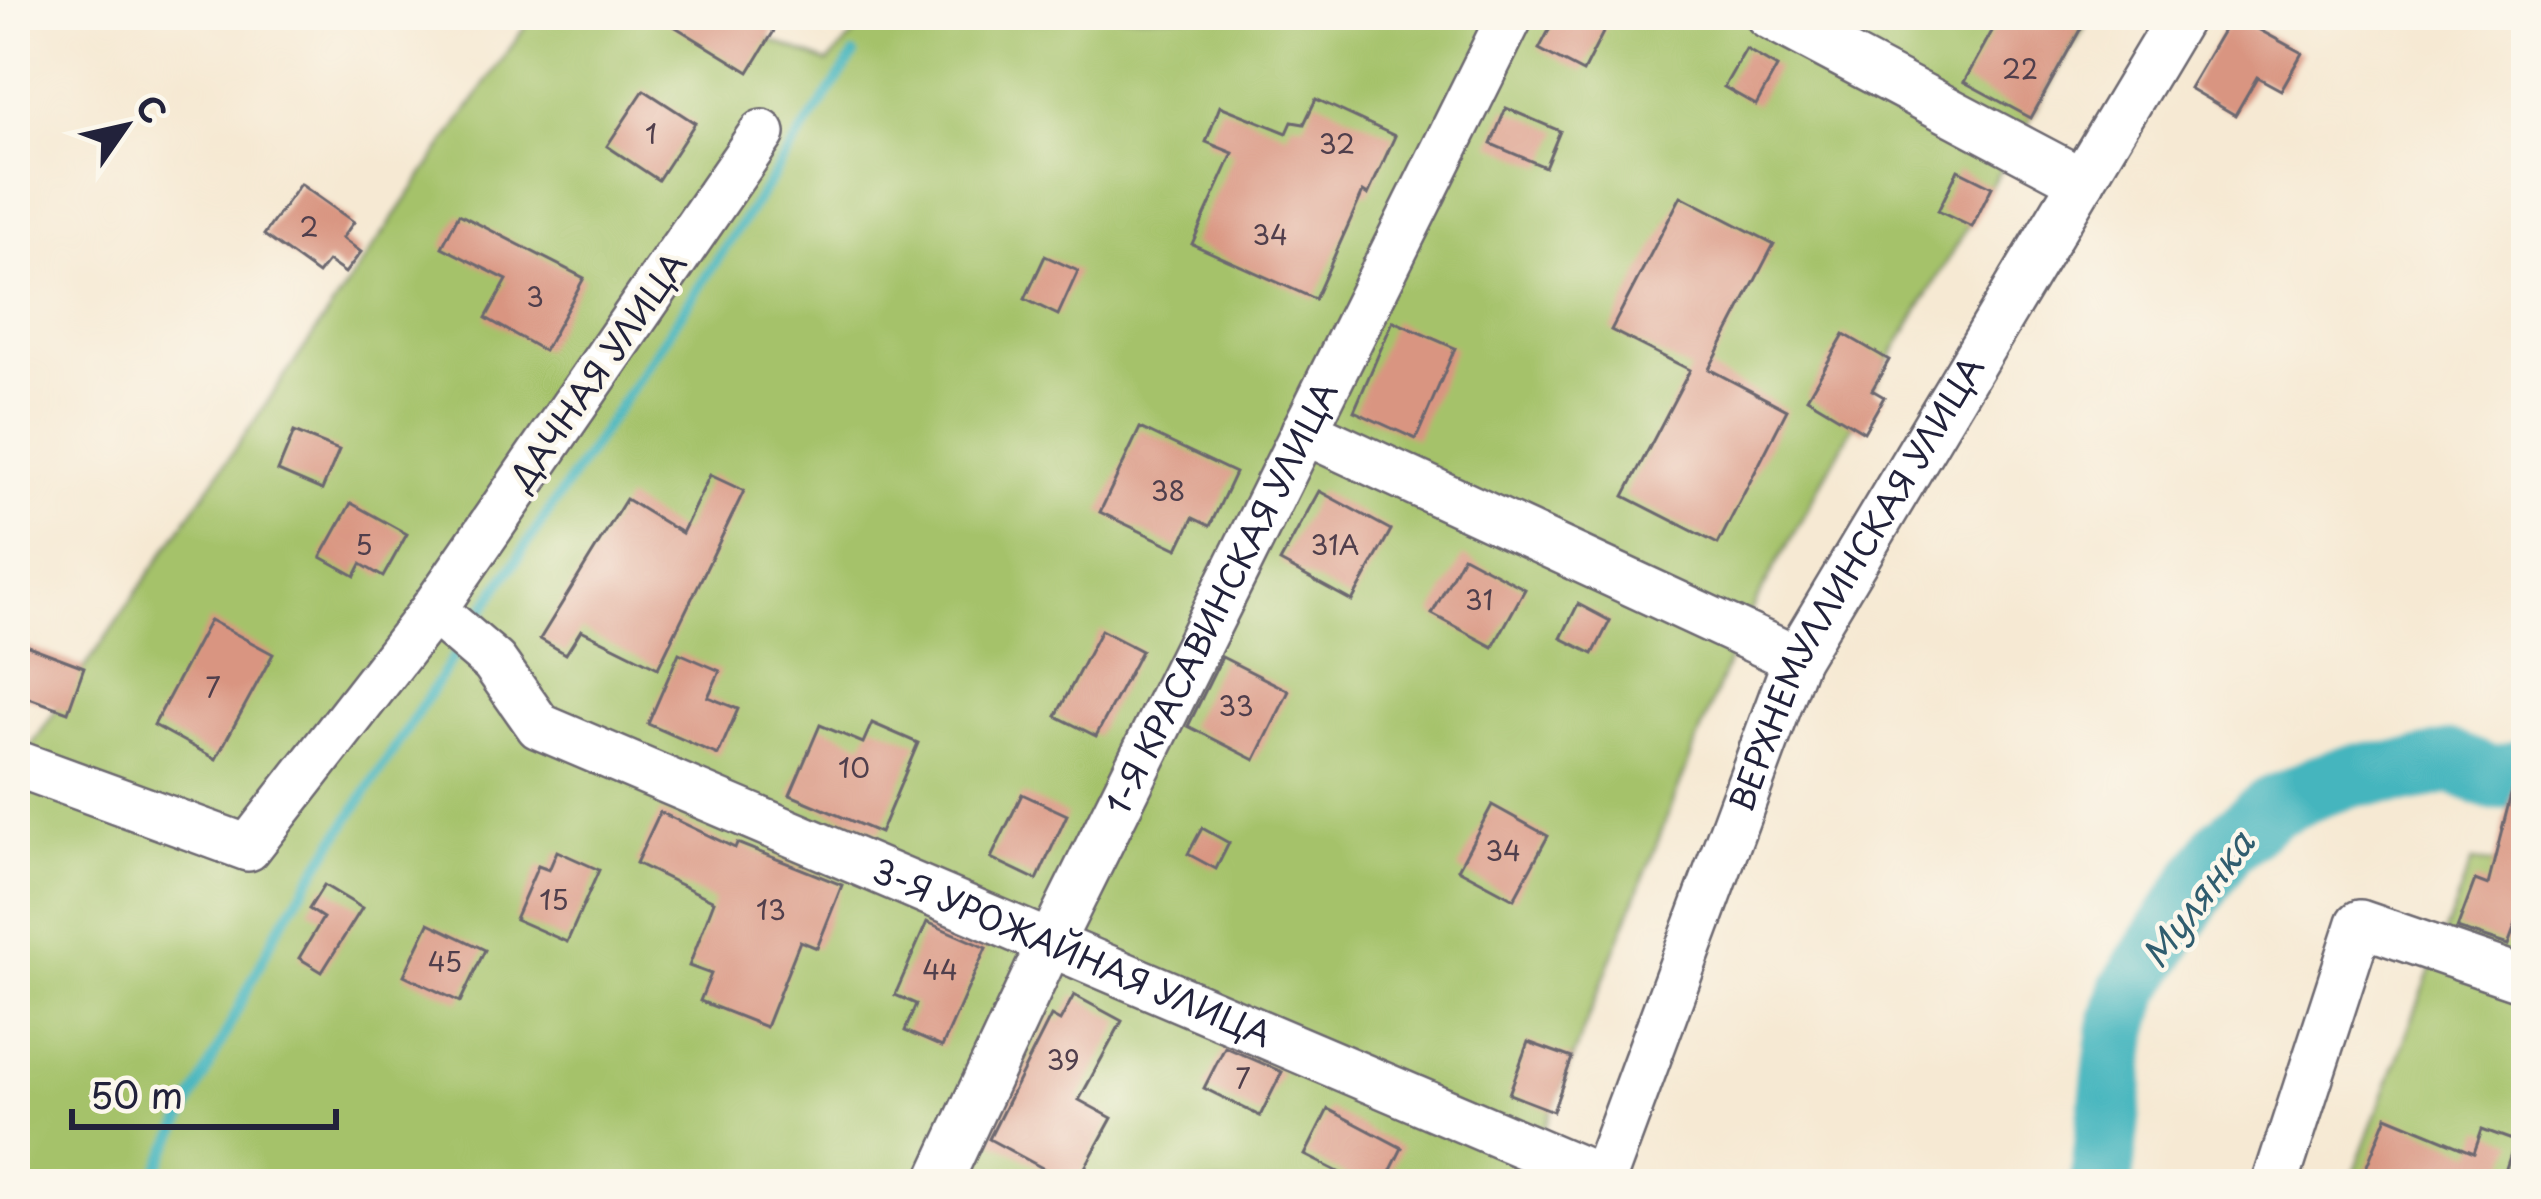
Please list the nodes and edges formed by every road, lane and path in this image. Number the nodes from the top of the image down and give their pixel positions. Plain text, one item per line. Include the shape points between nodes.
1 (1511, 15) edge
2 (1768, 15) edge
3 (2181, 15) edge
4 (762, 133) dead end
5 (2082, 182) junction
6 (1304, 431) junction
7 (433, 610) junction
8 (1796, 659) junction
9 (15, 763) edge
10 (1049, 946) junction
11 (2526, 980) edge
12 (1602, 1181) edge
13 (938, 1184) edge
14 (2275, 1184) edge

1 - 6 street, 1-Я КРАСАВИНСКАЯ УЛИЦА
2 - 5 street
3 - 5 street, ВЕРХНЕМУЛЛИНСКАЯ УЛИЦА
4 - 7 street, ДАЧНАЯ УЛИЦА
5 - 8 street, ВЕРХНЕМУЛЛИНСКАЯ УЛИЦА
6 - 8 street
6 - 10 street, 1-Я КРАСАВИНСКАЯ УЛИЦА
7 - 9 street, ДАЧНАЯ УЛИЦА via 248,848
7 - 10 street, 3-Я УРОЖАЙНАЯ УЛИЦА via 494,662 539,726
8 - 12 street, ВЕРХНЕМУЛЛИНСКАЯ УЛИЦА
10 - 12 street, 3-Я УРОЖАЙНАЯ УЛИЦА
10 - 13 street, 1-Я КРАСАВИНСКАЯ УЛИЦА
11 - 14 street via 2360,923

